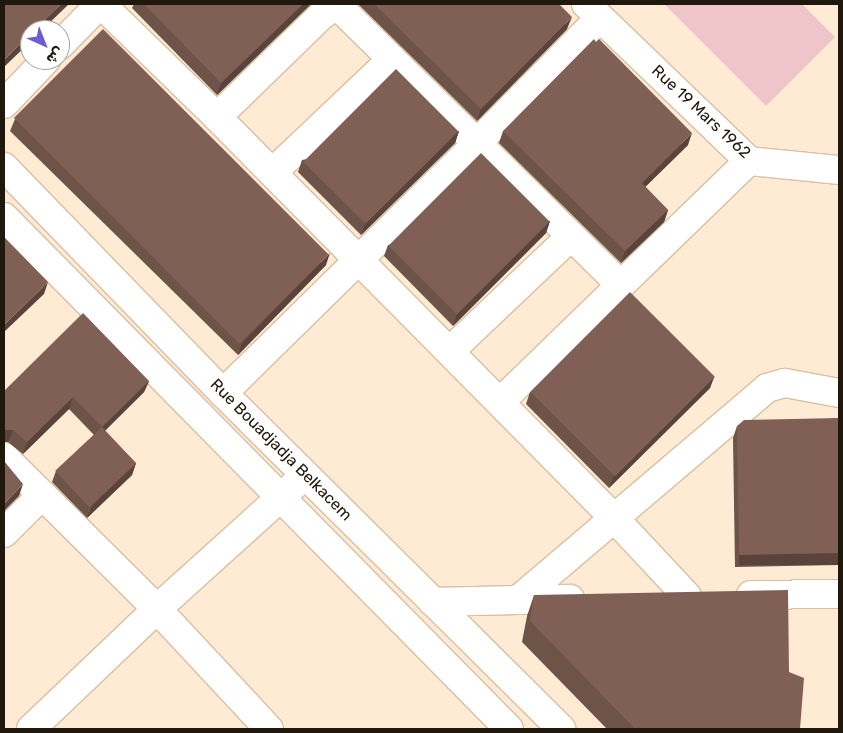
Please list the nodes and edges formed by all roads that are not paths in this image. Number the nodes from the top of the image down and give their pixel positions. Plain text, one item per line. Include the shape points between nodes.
1 (100, 4) edge
2 (593, 11) edge
3 (70, 35) edge
4 (392, 58) junction
5 (36, 70) edge
6 (4, 104) edge
7 (216, 117) junction
8 (477, 143) junction
9 (748, 160) junction
10 (4, 167) edge
11 (839, 170) edge
12 (273, 172) junction
13 (4, 216) edge
14 (571, 236) junction
15 (359, 259) junction
16 (621, 285) junction
17 (450, 352) junction
18 (839, 388) edge
19 (222, 393) junction
20 (500, 402) junction
21 (4, 457) edge
22 (305, 474) junction
23 (42, 495) junction
24 (282, 498) junction
25 (614, 518) junction
26 (4, 533) edge
27 (839, 594) edge
28 (687, 596) junction
29 (658, 597) edge
30 (598, 598) edge
31 (518, 600) junction
32 (434, 602) junction
33 (157, 609) junction
34 (503, 727) edge
35 (264, 728) edge
36 (31, 729) edge
37 (561, 729) edge

1 - 3 street
1 - 7 street
2 - 8 street
2 - 9 street, Rue 19 Mars 1962
4 - 7 street via 343,10 332,8
4 - 8 street
4 - 12 street
5 - 6 street
7 - 12 street
8 - 14 street
8 - 15 street
9 - 11 street, Rue 19 Mars 1962
9 - 16 street
10 - 19 street, Rue Bouadjadja Belkacem
12 - 15 street
13 - 24 street, Rue Bouadjadja Belkacem
14 - 16 street
14 - 17 street
15 - 17 street
15 - 19 street
16 - 20 street
17 - 20 street
18 - 25 street via 785,383 767,388
19 - 22 street, Rue Bouadjadja Belkacem
20 - 25 street
21 - 23 street
22 - 24 street
22 - 32 street, Rue Bouadjadja Belkacem
23 - 26 street
23 - 33 street
24 - 33 street
24 - 34 street, Rue Bouadjadja Belkacem
25 - 28 street
25 - 31 street
27 - 28 street
28 - 29 street
30 - 31 street
31 - 32 street
32 - 37 street, Rue Bouadjadja Belkacem
33 - 35 street
33 - 36 street

